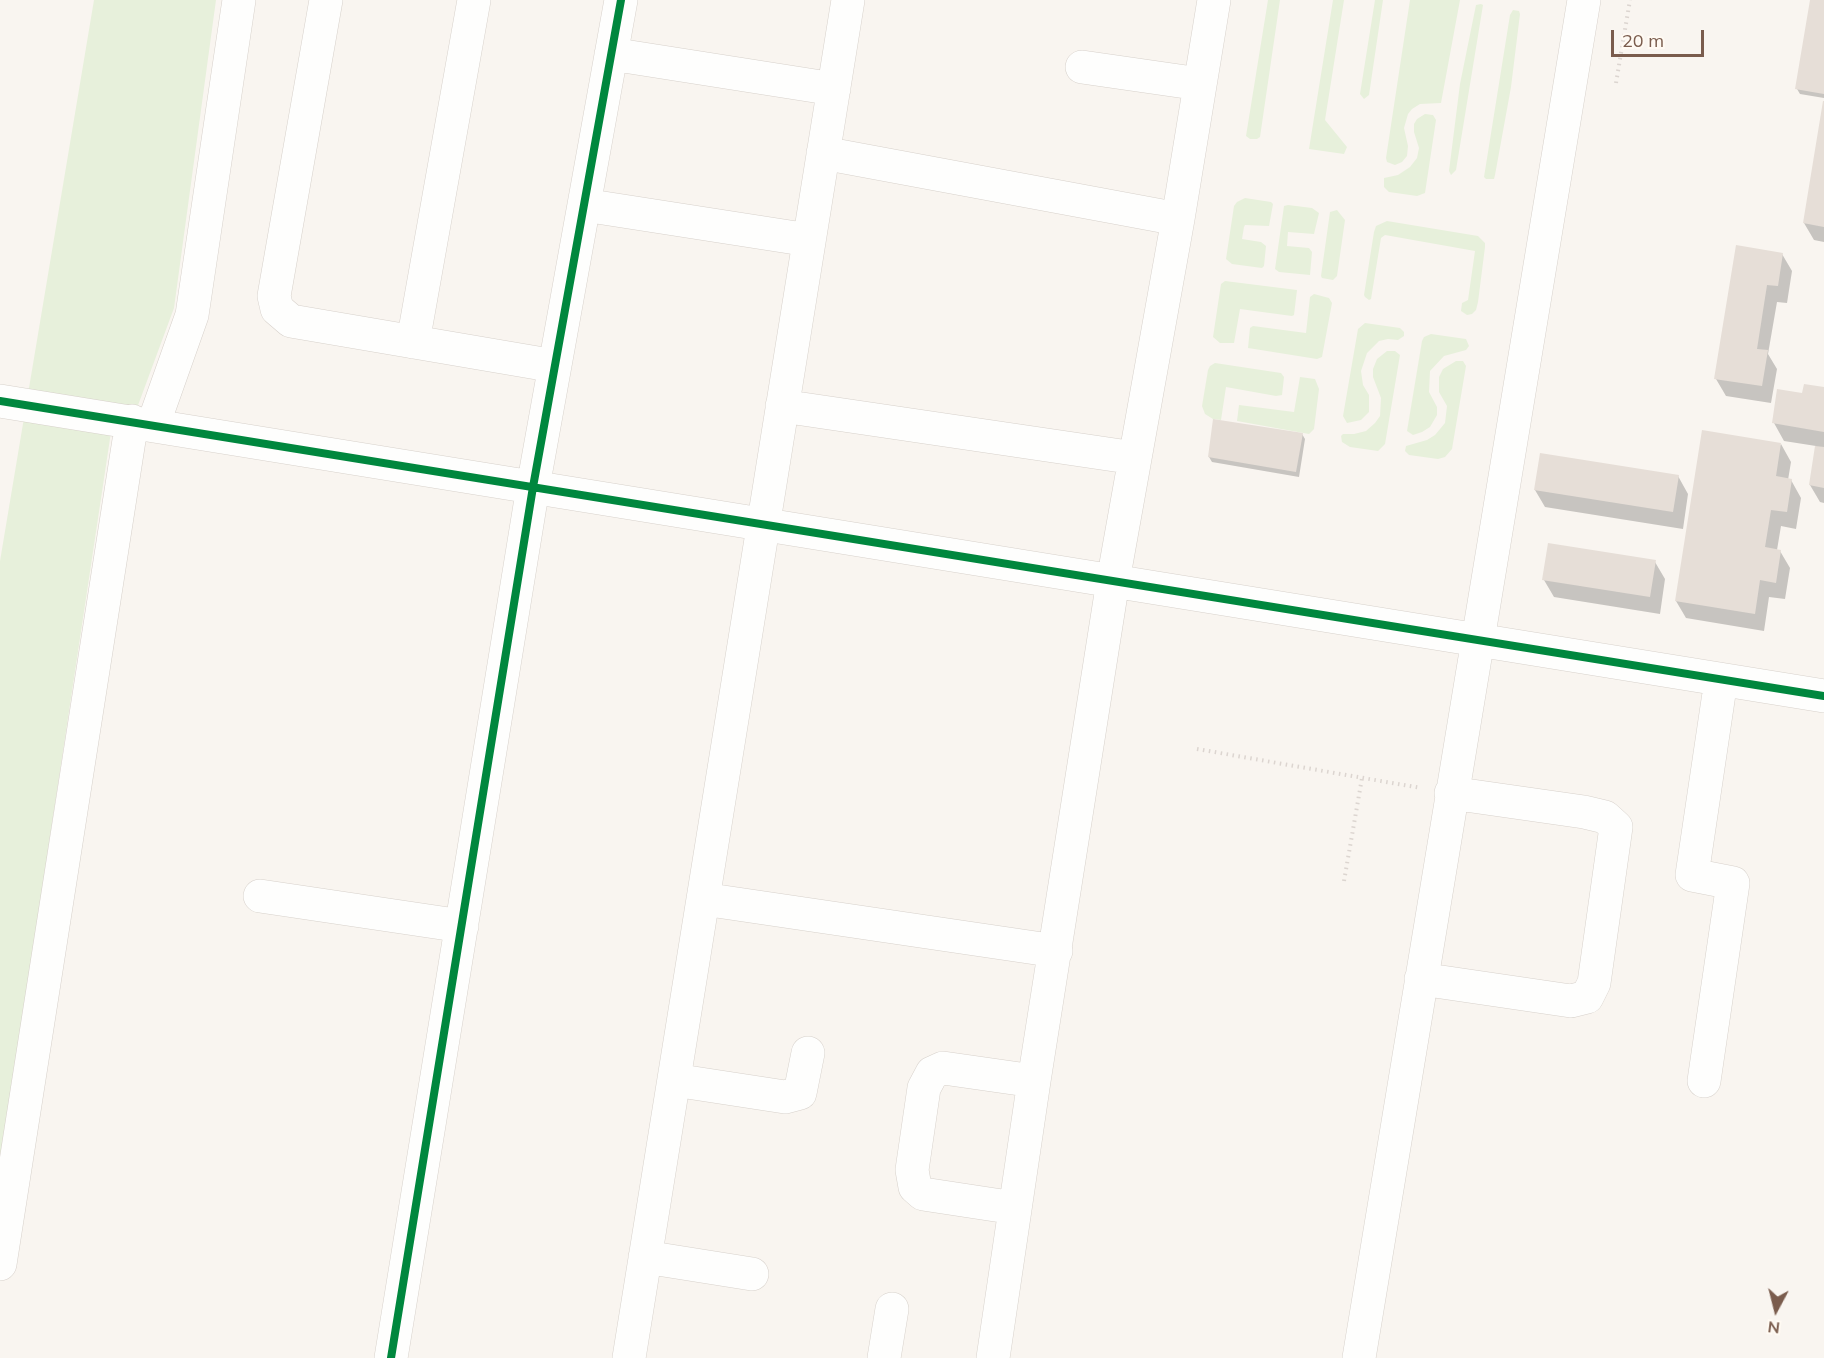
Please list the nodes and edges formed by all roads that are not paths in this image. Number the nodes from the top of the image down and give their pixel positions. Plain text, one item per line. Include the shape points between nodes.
1 (239, 0) edge
2 (326, 0) edge
3 (474, 0) edge
4 (621, 0) edge
5 (848, 0) edge
6 (1214, 0) edge
7 (1584, 0) edge
8 (611, 54) junction
9 (1082, 68) dead end
10 (1200, 84) junction
11 (834, 89) junction
12 (823, 153) junction
13 (584, 205) junction
14 (1178, 219) junction
15 (809, 240) junction
16 (413, 342) junction
17 (555, 366) junction
18 (0, 401) edge
19 (782, 406) junction
20 (142, 423) junction
21 (1135, 458) junction
22 (533, 487) junction
23 (763, 524) junction
24 (1113, 581) junction
25 (1477, 640) junction
26 (1720, 680) junction
27 (1824, 696) edge
28 (1452, 793) junction
29 (260, 896) dead end
30 (703, 899) junction
31 (462, 926) junction
32 (1056, 951) junction
33 (1421, 979) junction
34 (808, 1053) dead end
35 (674, 1080) junction
36 (1704, 1081) dead end
37 (1034, 1082) junction
38 (1015, 1208) junction
39 (645, 1257) junction
40 (0, 1263) edge
41 (752, 1274) dead end
42 (892, 1309) dead end
43 (391, 1358) edge
44 (629, 1358) edge
45 (884, 1358) edge
46 (993, 1358) edge
47 (1359, 1358) edge

1 - 20 street via 192,315
2 - 16 street via 274,296 277,309 291,321
3 - 16 street
4 - 8 street
5 - 11 street
6 - 10 street
7 - 25 street
8 - 11 street
8 - 13 street
9 - 10 street
10 - 14 street
11 - 12 street
12 - 14 street
12 - 15 street
13 - 15 street
13 - 17 street
14 - 21 street
15 - 19 street
16 - 17 street
17 - 22 street
18 - 20 street
19 - 21 street
19 - 23 street
20 - 22 street
20 - 40 street
21 - 24 street
22 - 23 street
22 - 31 street
23 - 24 street
23 - 30 street
24 - 25 street
24 - 32 street
25 - 26 street
25 - 28 street
26 - 27 street
26 - 36 street via 1692,875 1733,883
28 - 33 street
28 - 33 street via 1584,812 1605,817 1616,827 1594,983 1587,997 1571,1001
29 - 31 street
30 - 32 street
30 - 35 street
31 - 43 street
32 - 37 street
33 - 47 street
34 - 35 street via 800,1093 785,1097
35 - 39 street
37 - 38 street
37 - 38 street via 943,1068 932,1073 922,1099 912,1170 915,1187 923,1194
38 - 46 street
39 - 41 street
39 - 44 street
42 - 45 street

